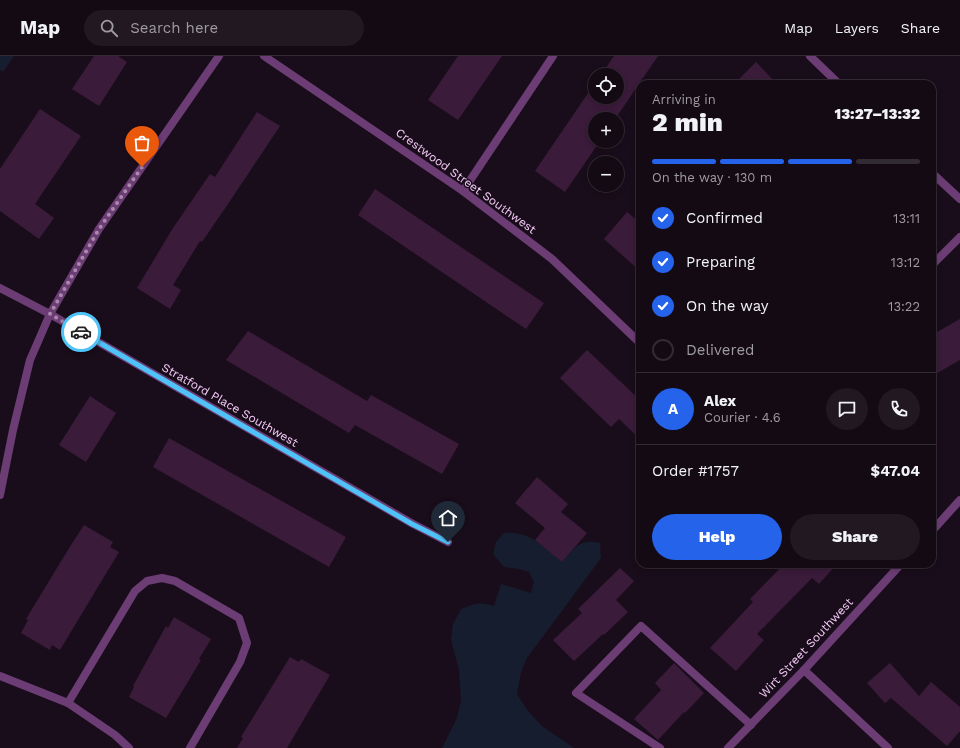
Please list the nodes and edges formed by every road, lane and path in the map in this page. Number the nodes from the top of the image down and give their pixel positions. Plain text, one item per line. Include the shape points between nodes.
1 (219, 56) edge
2 (264, 56) edge
3 (553, 56) edge
4 (810, 56) edge
5 (835, 80) edge
6 (936, 177) edge
7 (463, 191) junction
8 (960, 199) edge
9 (960, 237) edge
10 (936, 261) edge
11 (0, 288) edge
12 (50, 314) junction
13 (636, 339) edge
14 (0, 495) edge
15 (960, 500) edge
16 (936, 526) edge
17 (448, 542) dead end
18 (897, 568) edge
19 (804, 670) junction
20 (0, 676) edge
21 (68, 703) junction
22 (750, 725) junction
23 (129, 748) edge
24 (190, 748) edge
25 (660, 748) edge
26 (728, 748) edge
27 (888, 748) edge

1 - 12 street via 99,229
2 - 7 street, Crestwood Street Southwest
3 - 7 street
4 - 5 street
6 - 8 street
7 - 13 street, Crestwood Street Southwest via 552,259
9 - 10 street
11 - 12 street, Stratford Place Southwest
12 - 14 street via 30,360
12 - 17 street, Stratford Place Southwest via 412,524
15 - 16 street
18 - 19 street, Wirt Street Southwest
19 - 22 street, Wirt Street Southwest
19 - 27 street
20 - 21 street
21 - 23 street via 115,735
21 - 24 street via 135,591 147,581 162,578 175,580 239,618 247,643 240,662
22 - 25 street via 641,626 576,693
22 - 26 street, Wirt Street Southwest

